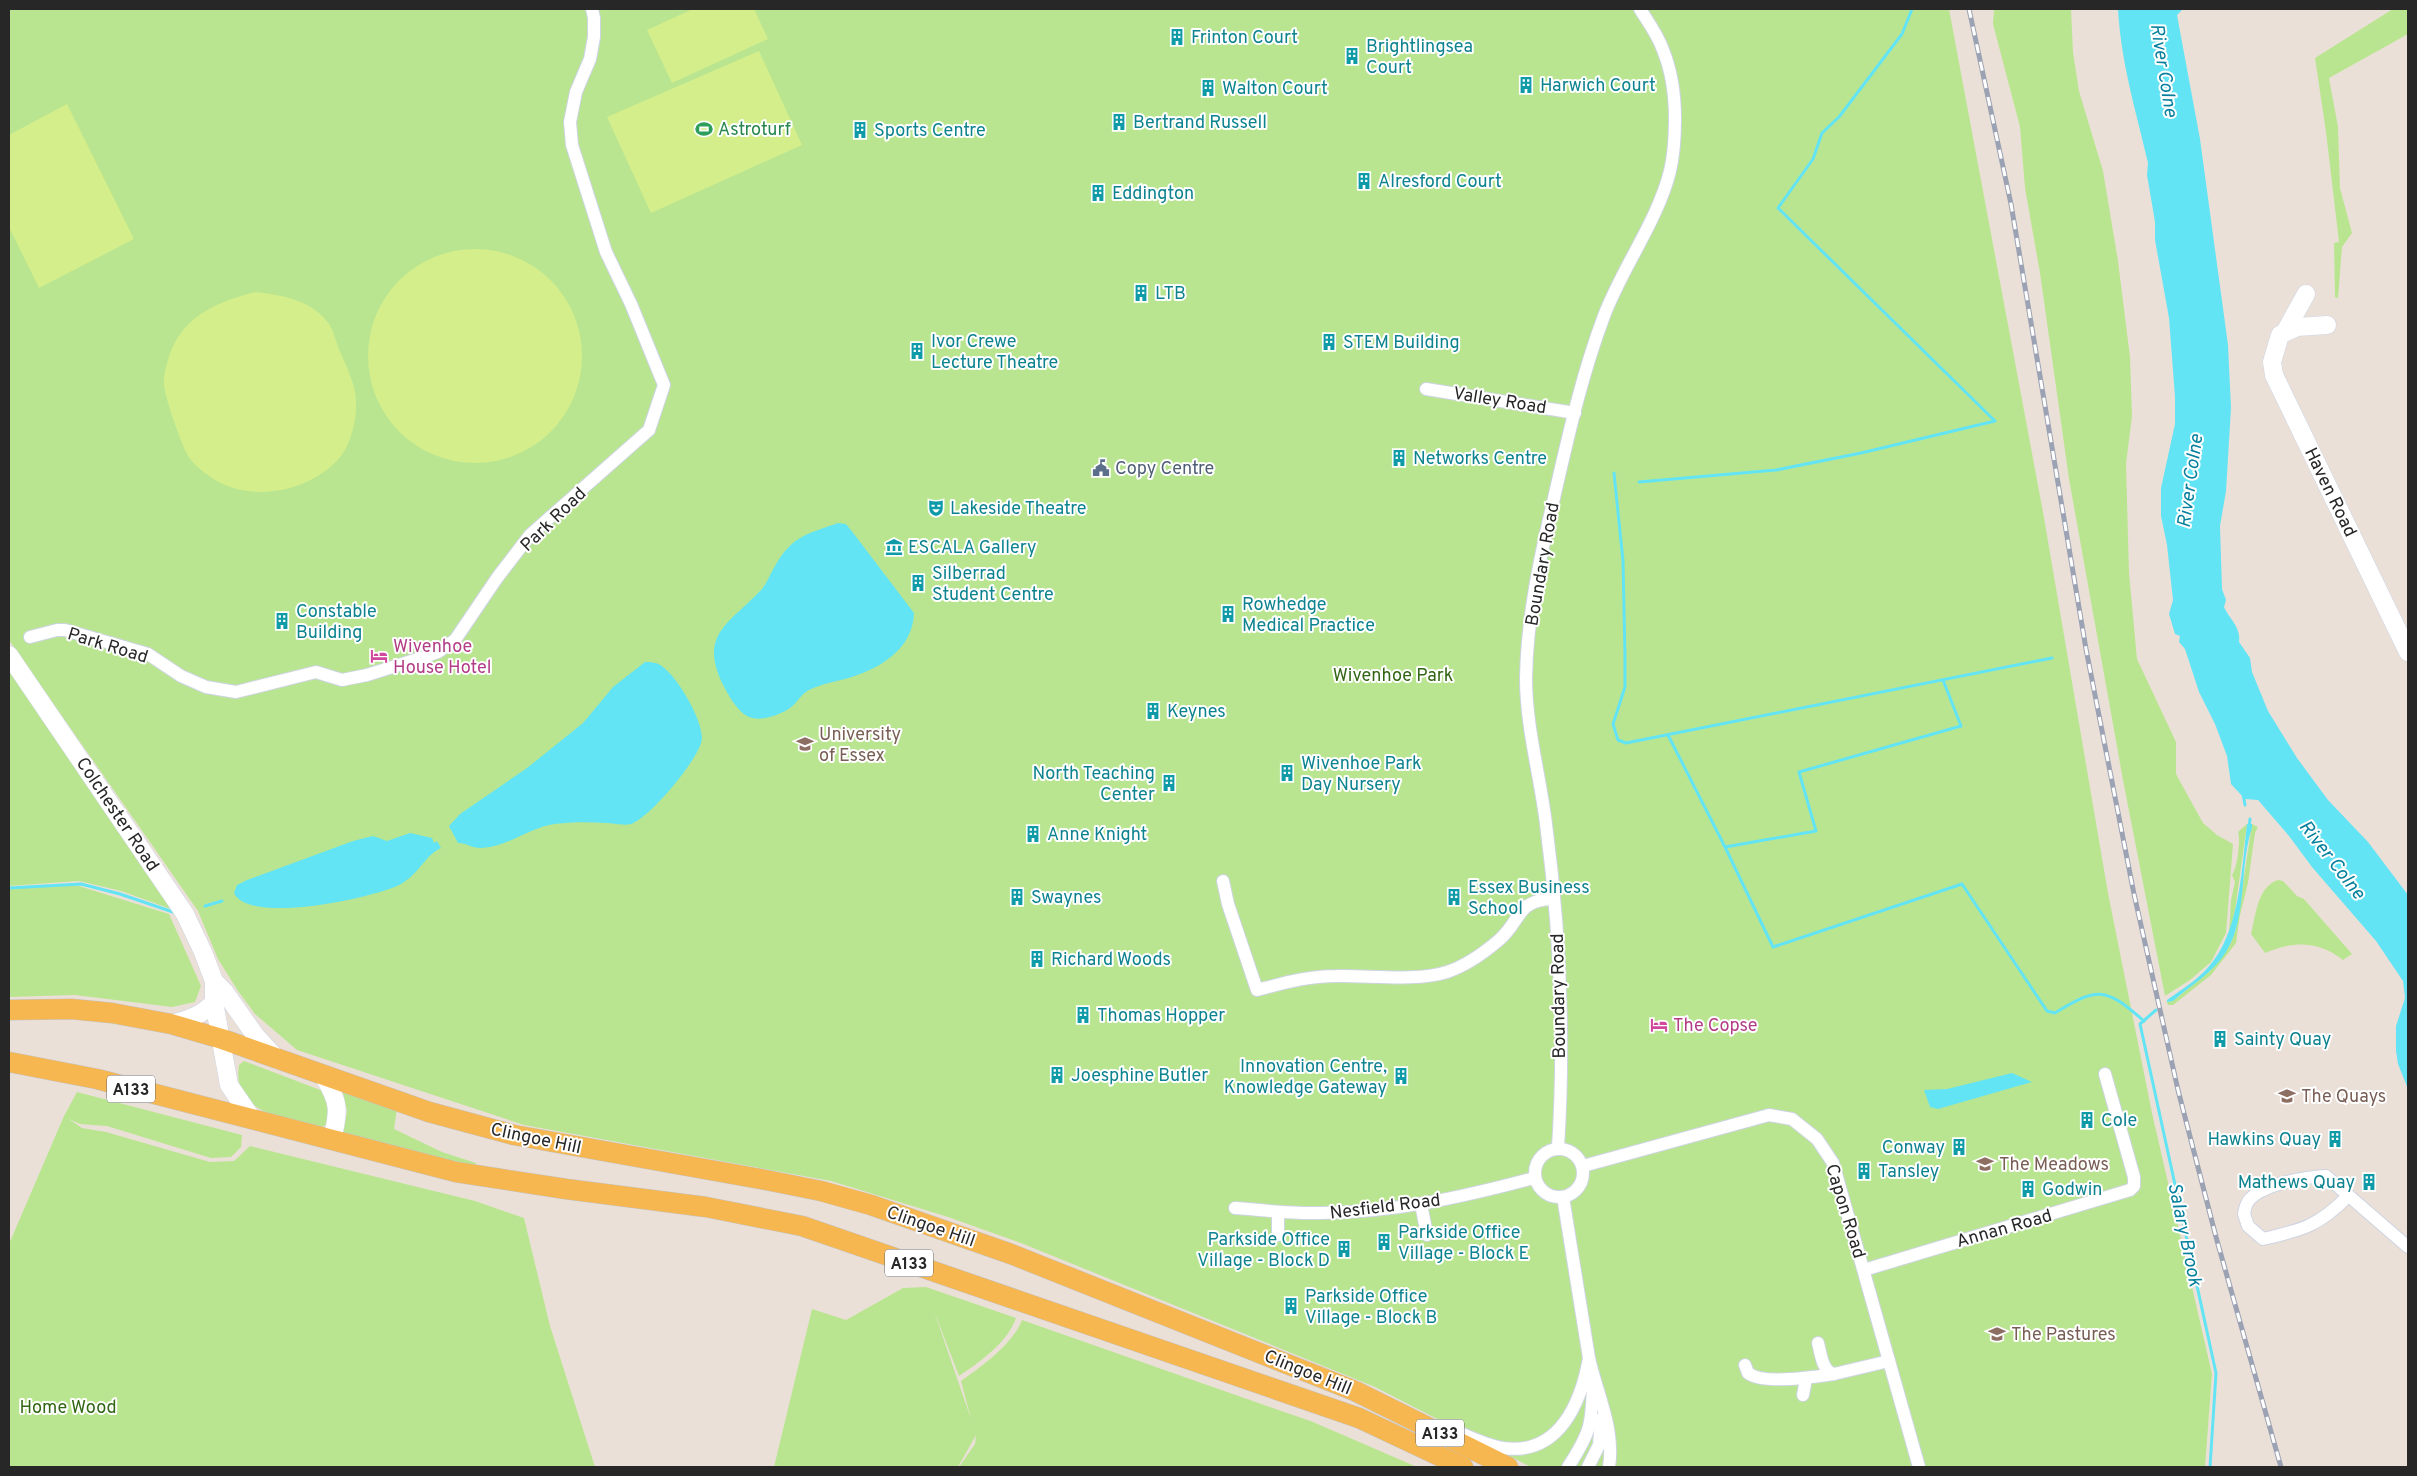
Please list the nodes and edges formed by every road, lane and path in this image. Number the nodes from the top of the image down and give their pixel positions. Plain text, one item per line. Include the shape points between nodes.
1 (592, 9) edge
2 (1640, 9) edge
3 (2306, 294) dead end
4 (2327, 325) dead end
5 (2285, 332) junction
6 (1426, 389) dead end
7 (1575, 413) junction
8 (30, 637) dead end
9 (2408, 652) edge
10 (9, 655) edge
11 (1223, 881) dead end
12 (1553, 898) junction
13 (214, 981) junction
14 (214, 1002) junction
15 (9, 1010) edge
16 (171, 1024) junction
17 (222, 1039) junction
18 (278, 1060) junction
19 (9, 1062) edge
20 (2105, 1074) dead end
21 (324, 1076) junction
22 (253, 1120) junction
23 (332, 1140) junction
24 (1558, 1147) junction
25 (1583, 1166) junction
26 (1534, 1178) junction
27 (2348, 1196) junction
28 (1563, 1197) junction
29 (1421, 1204) junction
30 (1235, 1208) dead end
31 (1278, 1212) junction
32 (1278, 1235) dead end
33 (1427, 1235) dead end
34 (2408, 1247) edge
35 (1864, 1270) junction
36 (1818, 1343) dead end
37 (1589, 1358) junction
38 (1889, 1361) junction
39 (1745, 1365) dead end
40 (1834, 1374) junction
41 (1593, 1377) junction
42 (1806, 1379) junction
43 (1803, 1395) dead end
44 (1601, 1397) junction
45 (1372, 1398) junction
46 (1463, 1467) edge
47 (1508, 1467) edge
48 (1568, 1467) edge
49 (1588, 1467) edge
50 (1609, 1467) edge
51 (1919, 1467) edge

1 - 8 street, Park Road via 594,37 590,59 576,92 570,122 572,145 606,252 664,385 649,430 530,536 497,578 456,640 438,652 418,659 342,680 316,672 236,692 206,687 181,676 148,654 65,630
2 - 7 street, Boundary Road via 1663,47 1672,76 1674,147 1659,201 1604,315
3 - 5 main road, Haven Road
4 - 5 main road via 2297,327
5 - 9 main road, Haven Road via 2275,345 2274,375
6 - 7 street, Valley Road
7 - 12 street, Boundary Road via 1533,596 1526,678
10 - 13 main road, Colchester Road via 184,914
11 - 12 street via 1257,990 1304,977 1394,977 1446,972 1474,958 1500,939 1524,908 1537,899
12 - 24 street, Boundary Road via 1561,1016
13 - 14 main road, Colchester Road
13 - 18 main road, Colchester Road
14 - 16 main road via 204,1013
14 - 17 main road, Colchester Road
15 - 16 main road, A133 via 72,1009
16 - 17 main road, A133
17 - 18 main road, A133
17 - 22 main road, Colchester Road via 229,1085
18 - 21 main road, A133
19 - 22 main road, A133 via 58,1070
20 - 35 street, Annan Road via 2134,1186 2126,1192
21 - 23 main road via 335,1095 338,1110
21 - 45 main road, Clingoe Hill / A133 via 428,1112 514,1135 766,1180 871,1205 1011,1254
22 - 23 main road, A133
23 - 46 main road, Clingoe Hill / A133 via 456,1172 697,1206 802,1226 1359,1418
24 - 25 street via 1574,1153
24 - 26 street via 1540,1159
25 - 28 street via 1582,1182 1574,1192
25 - 35 street, Capon Road via 1694,1128 1769,1115 1792,1120 1817,1138 1833,1163
26 - 28 street via 1546,1193
26 - 29 street, Nesfield Road
27 - 27 street via 2320,1221 2301,1230 2263,1239 2248,1226 2244,1214 2250,1199 2261,1191 2312,1177 2326,1176
27 - 34 street
28 - 37 street
29 - 31 street, Nesfield Road via 1338,1213
29 - 33 street
30 - 31 street, Nesfield Road
31 - 32 street
35 - 38 street, Capon Road
36 - 40 street via 1826,1368
37 - 41 street
37 - 45 street via 1582,1390 1563,1425 1540,1443 1522,1448 1490,1445
38 - 40 street
38 - 51 street, Capon Road
39 - 42 street via 1748,1373 1757,1378
40 - 42 street
41 - 44 street
41 - 48 street via 1591,1423
42 - 43 street
44 - 49 street via 1600,1445
44 - 50 street via 1610,1439
45 - 47 main road, Clingoe Hill / A133

